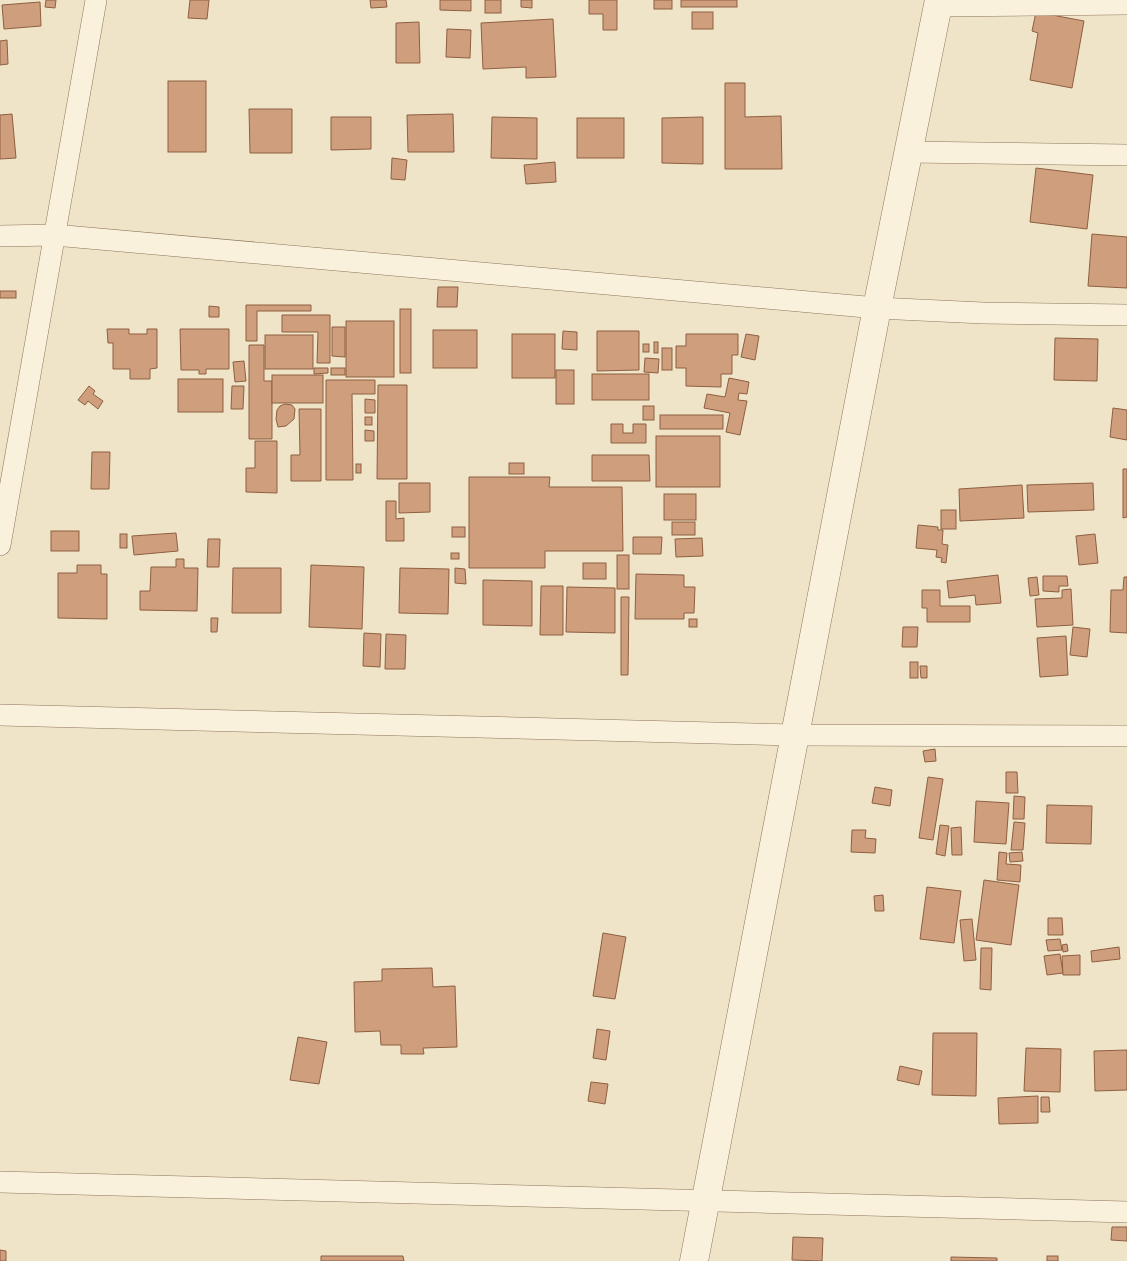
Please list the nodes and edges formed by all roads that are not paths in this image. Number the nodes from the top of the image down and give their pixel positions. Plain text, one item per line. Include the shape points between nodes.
1 (96, 0) edge
2 (938, 3) edge
3 (1127, 4) edge
4 (909, 152) junction
5 (1127, 155) edge
6 (0, 236) edge
7 (54, 236) junction
8 (877, 308) junction
9 (1127, 315) edge
10 (0, 545) edge
11 (0, 715) edge
12 (794, 735) junction
13 (1127, 736) edge
14 (0, 1182) edge
15 (705, 1202) junction
16 (1127, 1212) edge
17 (694, 1261) edge

1 - 7 street
2 - 3 street
2 - 4 street
4 - 5 street
4 - 8 street
6 - 7 street
7 - 8 street
7 - 10 street
8 - 9 street
8 - 12 street
11 - 12 street
12 - 13 street
12 - 15 street
14 - 15 street
15 - 16 street
15 - 17 street

